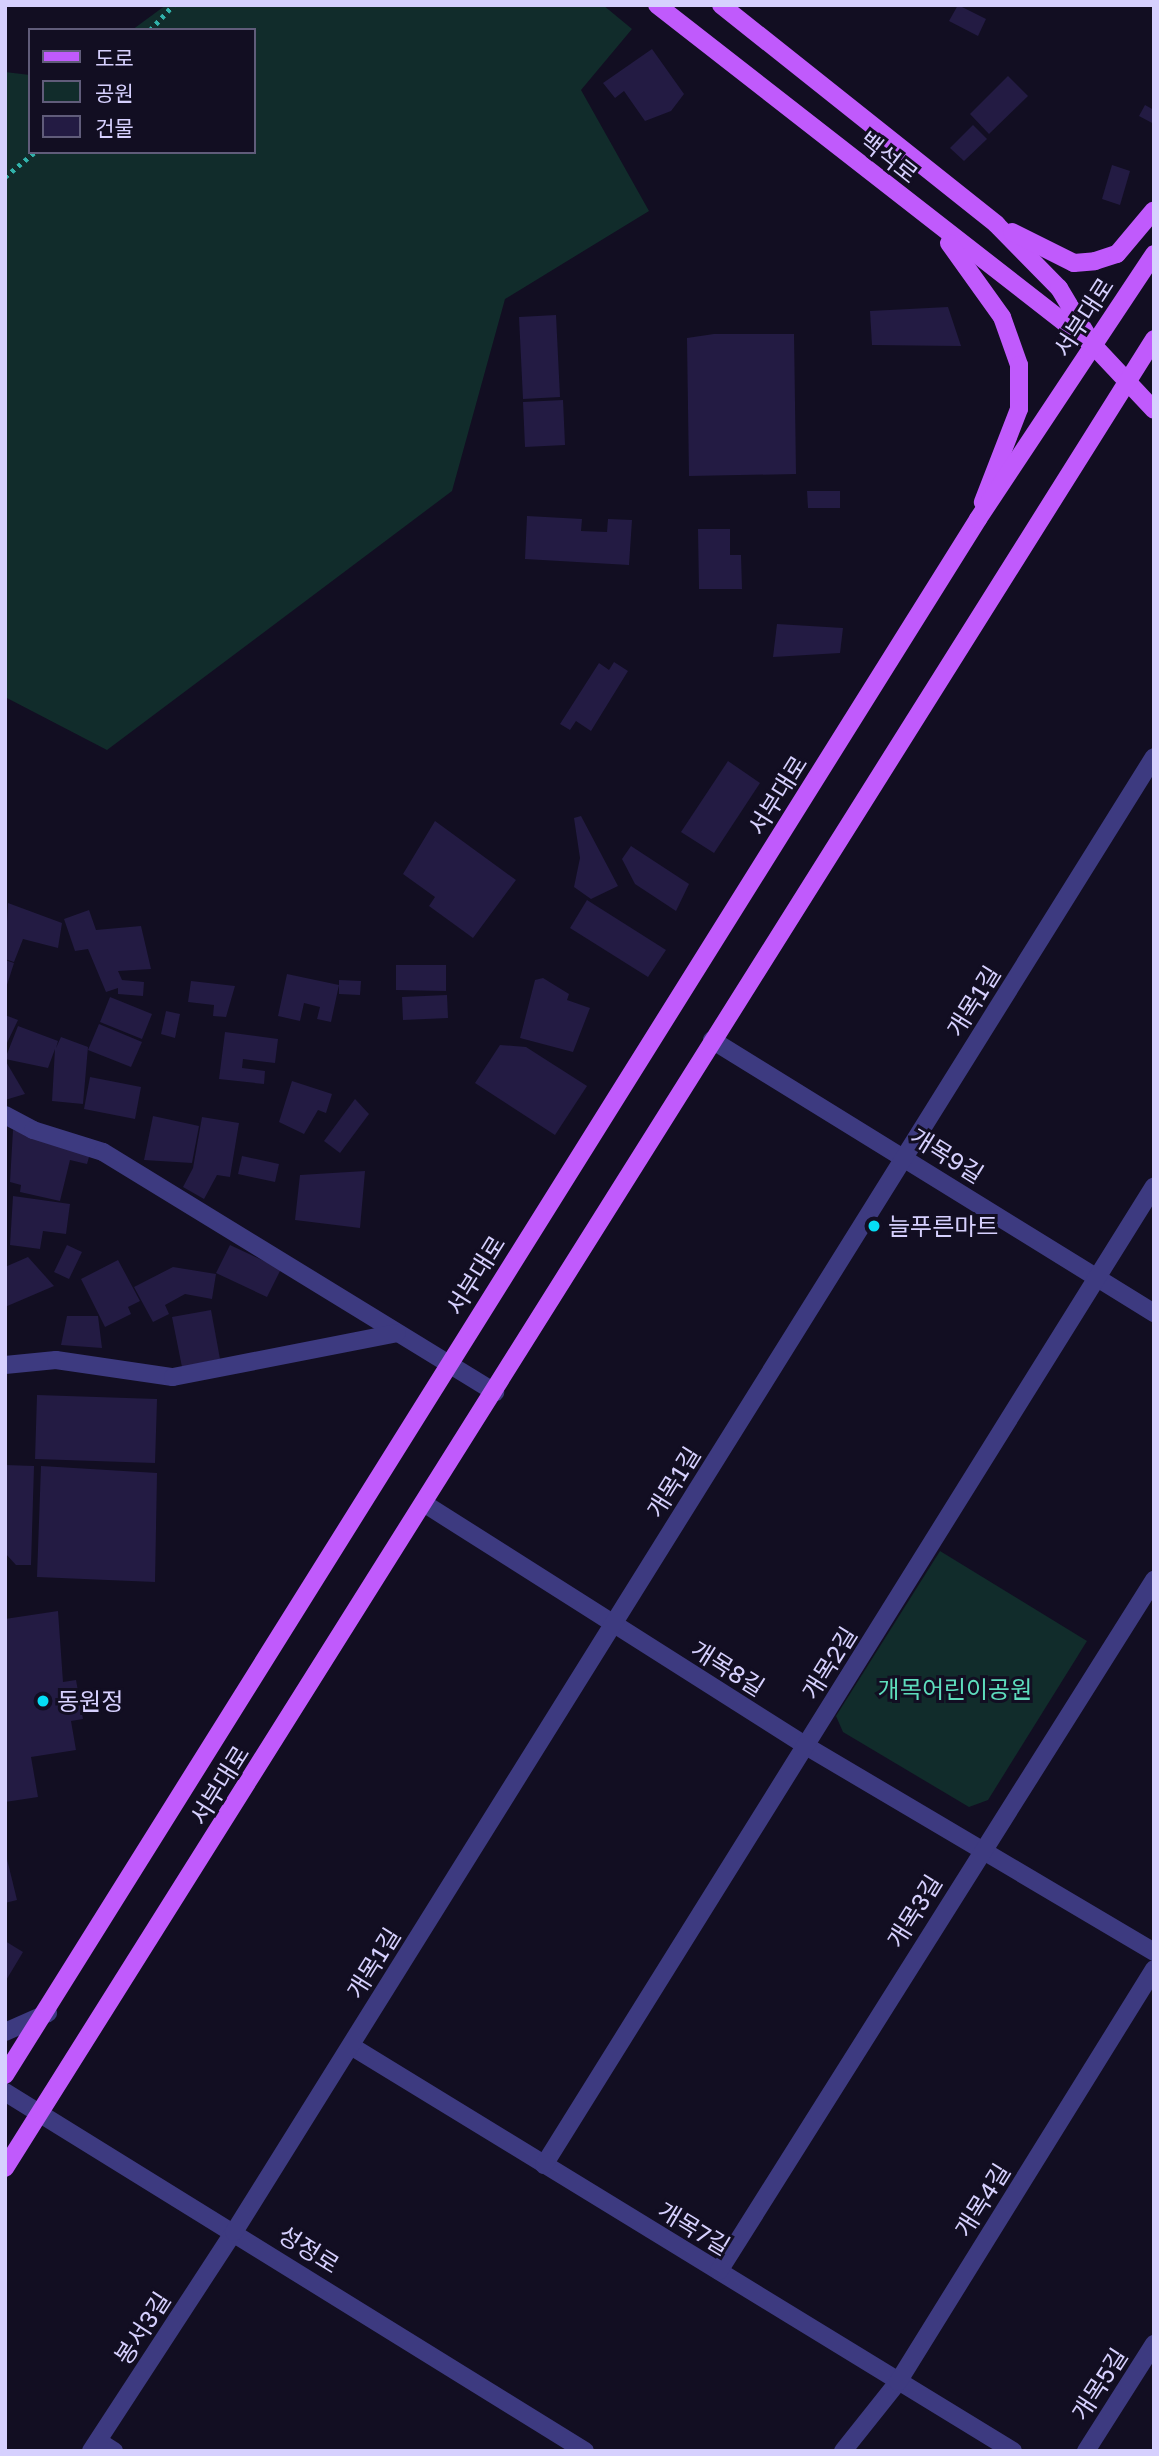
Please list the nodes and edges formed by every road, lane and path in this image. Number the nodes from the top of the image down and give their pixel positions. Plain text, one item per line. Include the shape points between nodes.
1 (173, 5) edge
2 (657, 5) edge
3 (721, 5) edge
4 (152, 28) edge
5 (33, 154) edge
6 (5, 177) edge
7 (1154, 210) edge
8 (996, 224) junction
9 (936, 225) junction
10 (1154, 254) edge
11 (1154, 339) edge
12 (1093, 345) junction
13 (1126, 384) junction
14 (1154, 410) edge
15 (978, 519) junction
16 (1154, 757) edge
17 (712, 1040) junction
18 (5, 1115) edge
19 (905, 1157) junction
20 (1154, 1186) edge
21 (1096, 1277) junction
22 (1154, 1313) edge
23 (397, 1333) junction
24 (5, 1365) edge
25 (448, 1365) junction
26 (495, 1392) junction
27 (425, 1504) junction
28 (1154, 1580) edge
29 (613, 1625) junction
30 (806, 1746) junction
31 (983, 1847) junction
32 (1154, 1952) edge
33 (1154, 1969) edge
34 (48, 2013) junction
35 (5, 2032) edge
36 (351, 2046) junction
37 (5, 2075) edge
38 (5, 2092) edge
39 (40, 2114) junction
40 (544, 2165) junction
41 (5, 2168) edge
42 (234, 2232) junction
43 (719, 2271) junction
44 (1154, 2344) edge
45 (898, 2382) junction
46 (94, 2446) edge
47 (114, 2451) edge
48 (585, 2451) edge
49 (843, 2451) edge
50 (1013, 2451) edge
51 (1086, 2451) edge

1 - 4 path
2 - 9 main road, 백석로
3 - 8 main road, 백석로
5 - 6 path
7 - 8 main road via 1117,254 1074,263
8 - 12 main road, 백석로 via 1059,288
9 - 12 main road, 백석로
9 - 15 main road via 1002,317 1019,365 1019,409
10 - 12 main road, 서부대로
11 - 13 main road, 서부대로
12 - 13 main road, 백석로
12 - 15 main road, 서부대로
13 - 14 main road, 백석로
13 - 17 main road, 서부대로
15 - 25 main road, 서부대로
16 - 19 street, 개목1길
17 - 19 street, 개목9길
17 - 26 main road, 서부대로
18 - 23 street via 33,1130 103,1152
19 - 21 street, 개목9길
19 - 29 street, 개목1길
20 - 21 street, 개목2길
21 - 22 street, 개목9길
21 - 30 street, 개목2길
23 - 24 street via 173,1377 56,1360
23 - 25 street
25 - 26 street
25 - 34 main road, 서부대로
26 - 27 main road, 서부대로
27 - 29 street, 개목8길
27 - 39 main road, 서부대로
28 - 31 street, 개목3길
29 - 30 street, 개목8길
29 - 36 street, 개목1길
30 - 31 street, 개목8길
30 - 40 street, 개목2길
31 - 32 street, 개목8길
31 - 43 street, 개목3길
33 - 45 street, 개목4길
34 - 35 street
34 - 37 main road, 서부대로
36 - 40 street, 개목7길
36 - 42 street, 개목1길
38 - 39 street, 성정로
39 - 41 main road, 서부대로
39 - 42 street, 성정로
40 - 43 street, 개목7길
42 - 46 street, 봉서3길
42 - 48 street, 성정로
43 - 45 street, 개목7길
44 - 51 street, 개목5길
45 - 49 street, 개목4길
45 - 50 street, 개목7길
46 - 47 street

